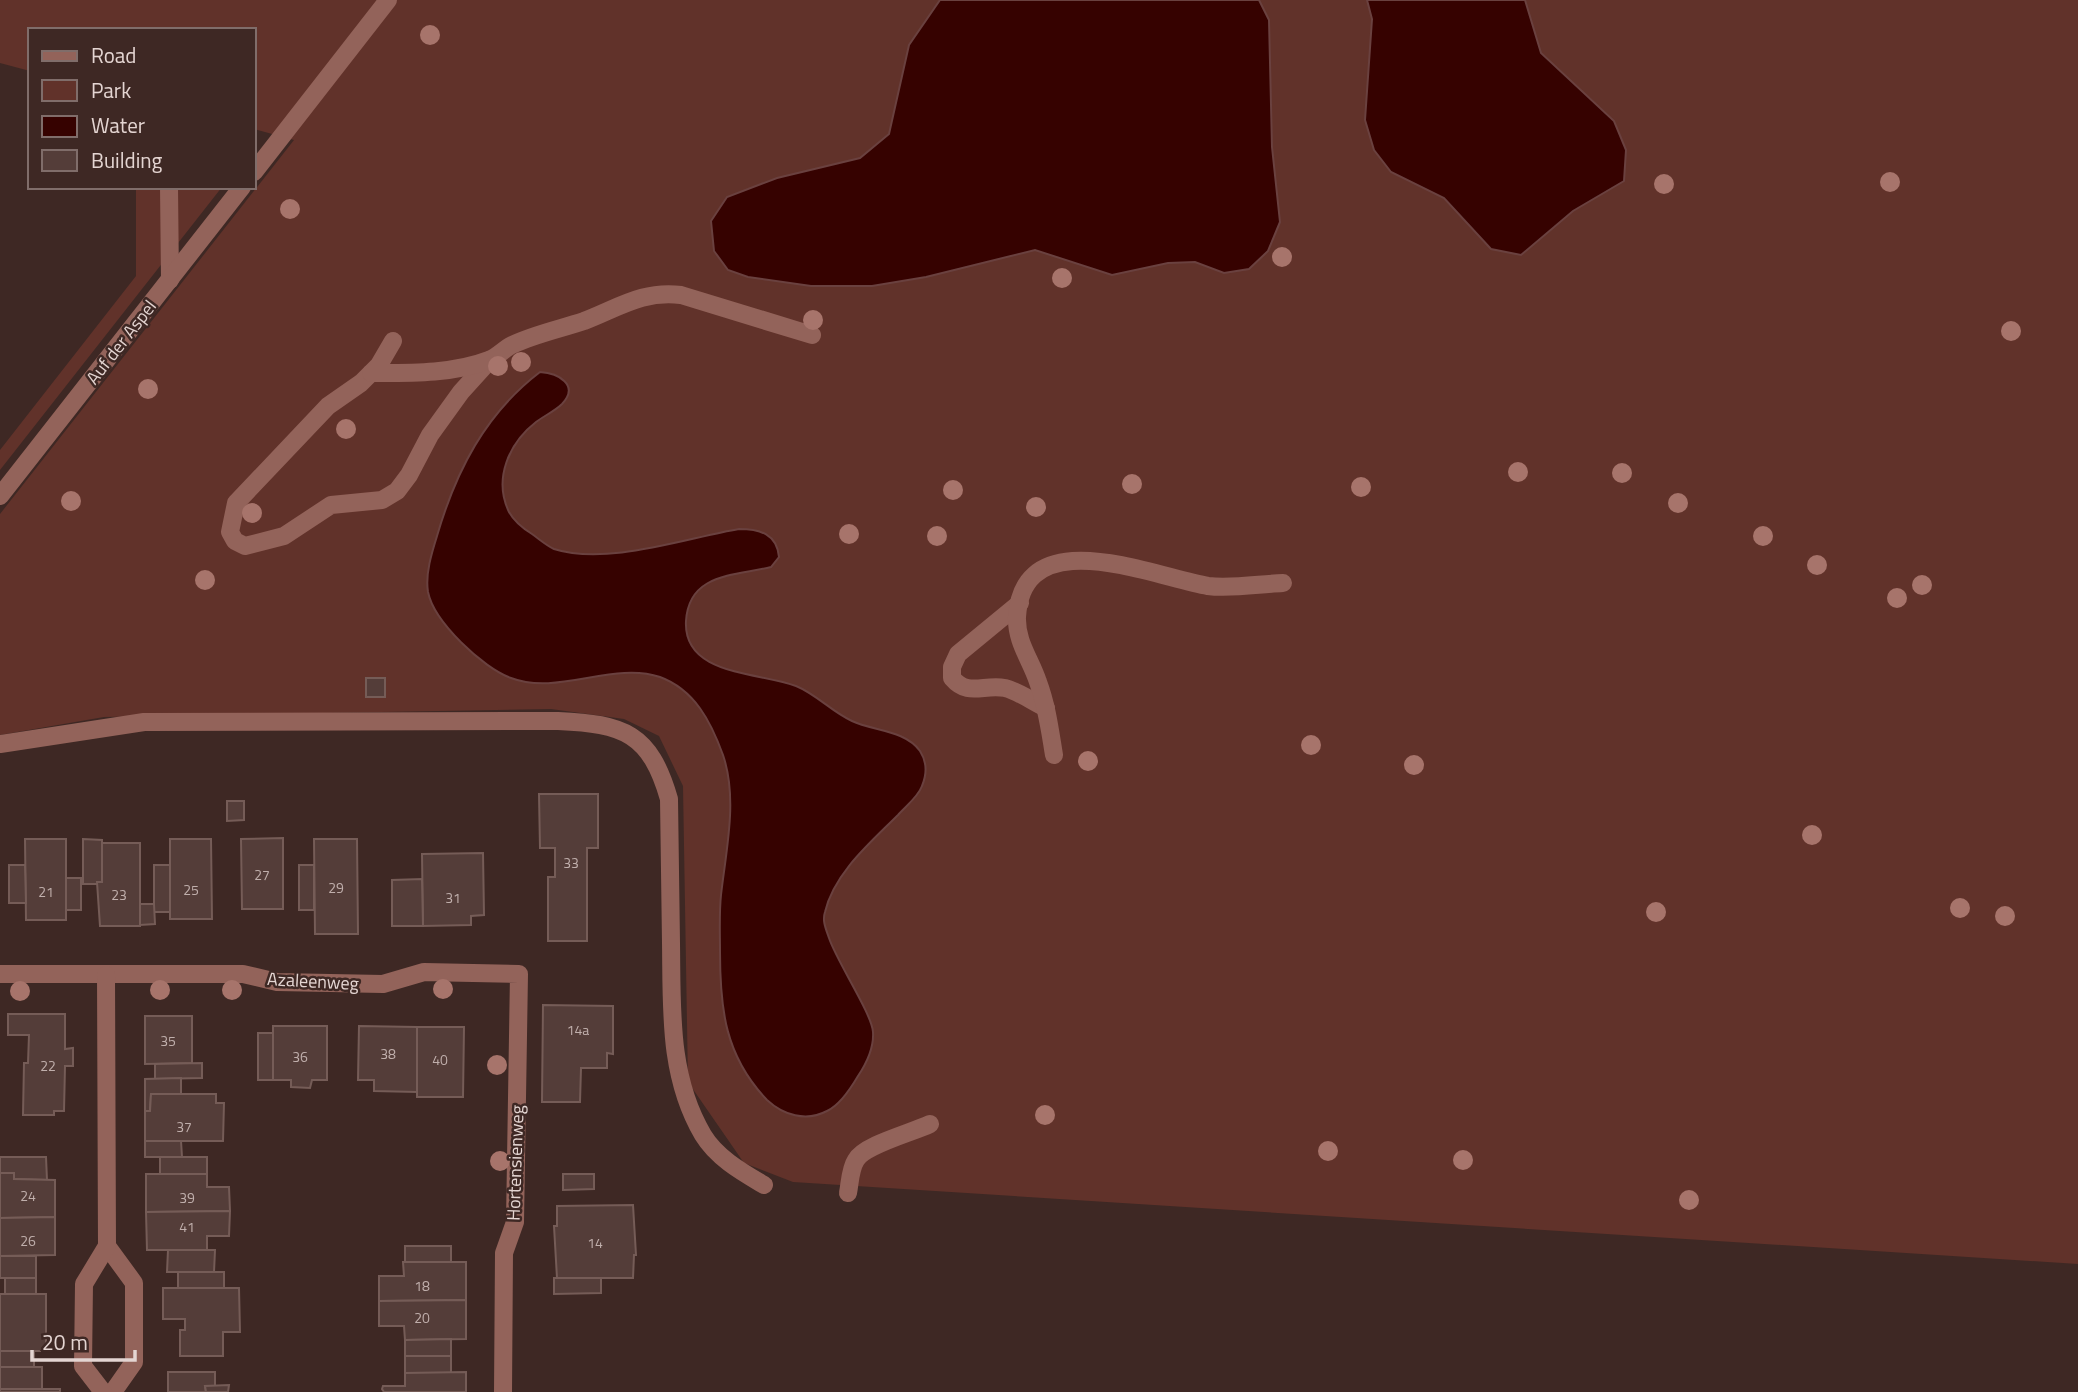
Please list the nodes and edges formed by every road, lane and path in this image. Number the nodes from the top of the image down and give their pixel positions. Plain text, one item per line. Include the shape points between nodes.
1 (388, 0) edge
2 (256, 169) edge
3 (169, 189) edge
4 (240, 189) edge
5 (170, 280) junction
6 (811, 335) dead end
7 (394, 341) dead end
8 (490, 360) junction
9 (371, 373) junction
10 (0, 496) edge
11 (1283, 583) dead end
12 (1020, 603) junction
13 (1046, 708) junction
14 (0, 744) edge
15 (1054, 755) dead end
16 (0, 974) edge
17 (519, 974) joint
18 (106, 975) junction
19 (930, 1124) dead end
20 (764, 1185) dead end
21 (848, 1193) dead end
22 (107, 1246) junction
23 (103, 1392) edge
24 (113, 1392) edge
25 (503, 1392) edge

1 - 2 street
3 - 5 street
4 - 5 street, Auf der Aspel
5 - 10 street, Auf der Aspel
6 - 8 street via 661,292 540,334
7 - 9 street
8 - 9 street via 419,373
8 - 9 street via 438,424 397,491 382,500 331,505 267,542 245,546 235,541 230,532 236,503 328,406
11 - 12 street via 1212,586 1124,566 1069,560 1040,572 1028,584
12 - 13 street via 1019,636
12 - 13 street via 958,654 952,678 968,691 1006,688
13 - 15 street
14 - 20 street via 144,722 517,721 591,723 616,729 643,744 660,767 669,799 675,1057 704,1137 731,1166
16 - 18 street, Azaleenweg
17 - 18 street, Azaleenweg via 424,972 383,984 277,982 243,974
17 - 25 street, Hortensienweg via 515,1222 504,1253
18 - 22 street
19 - 21 street via 868,1147 855,1160
22 - 23 street via 84,1284 83,1366
22 - 24 street via 134,1283 134,1362

